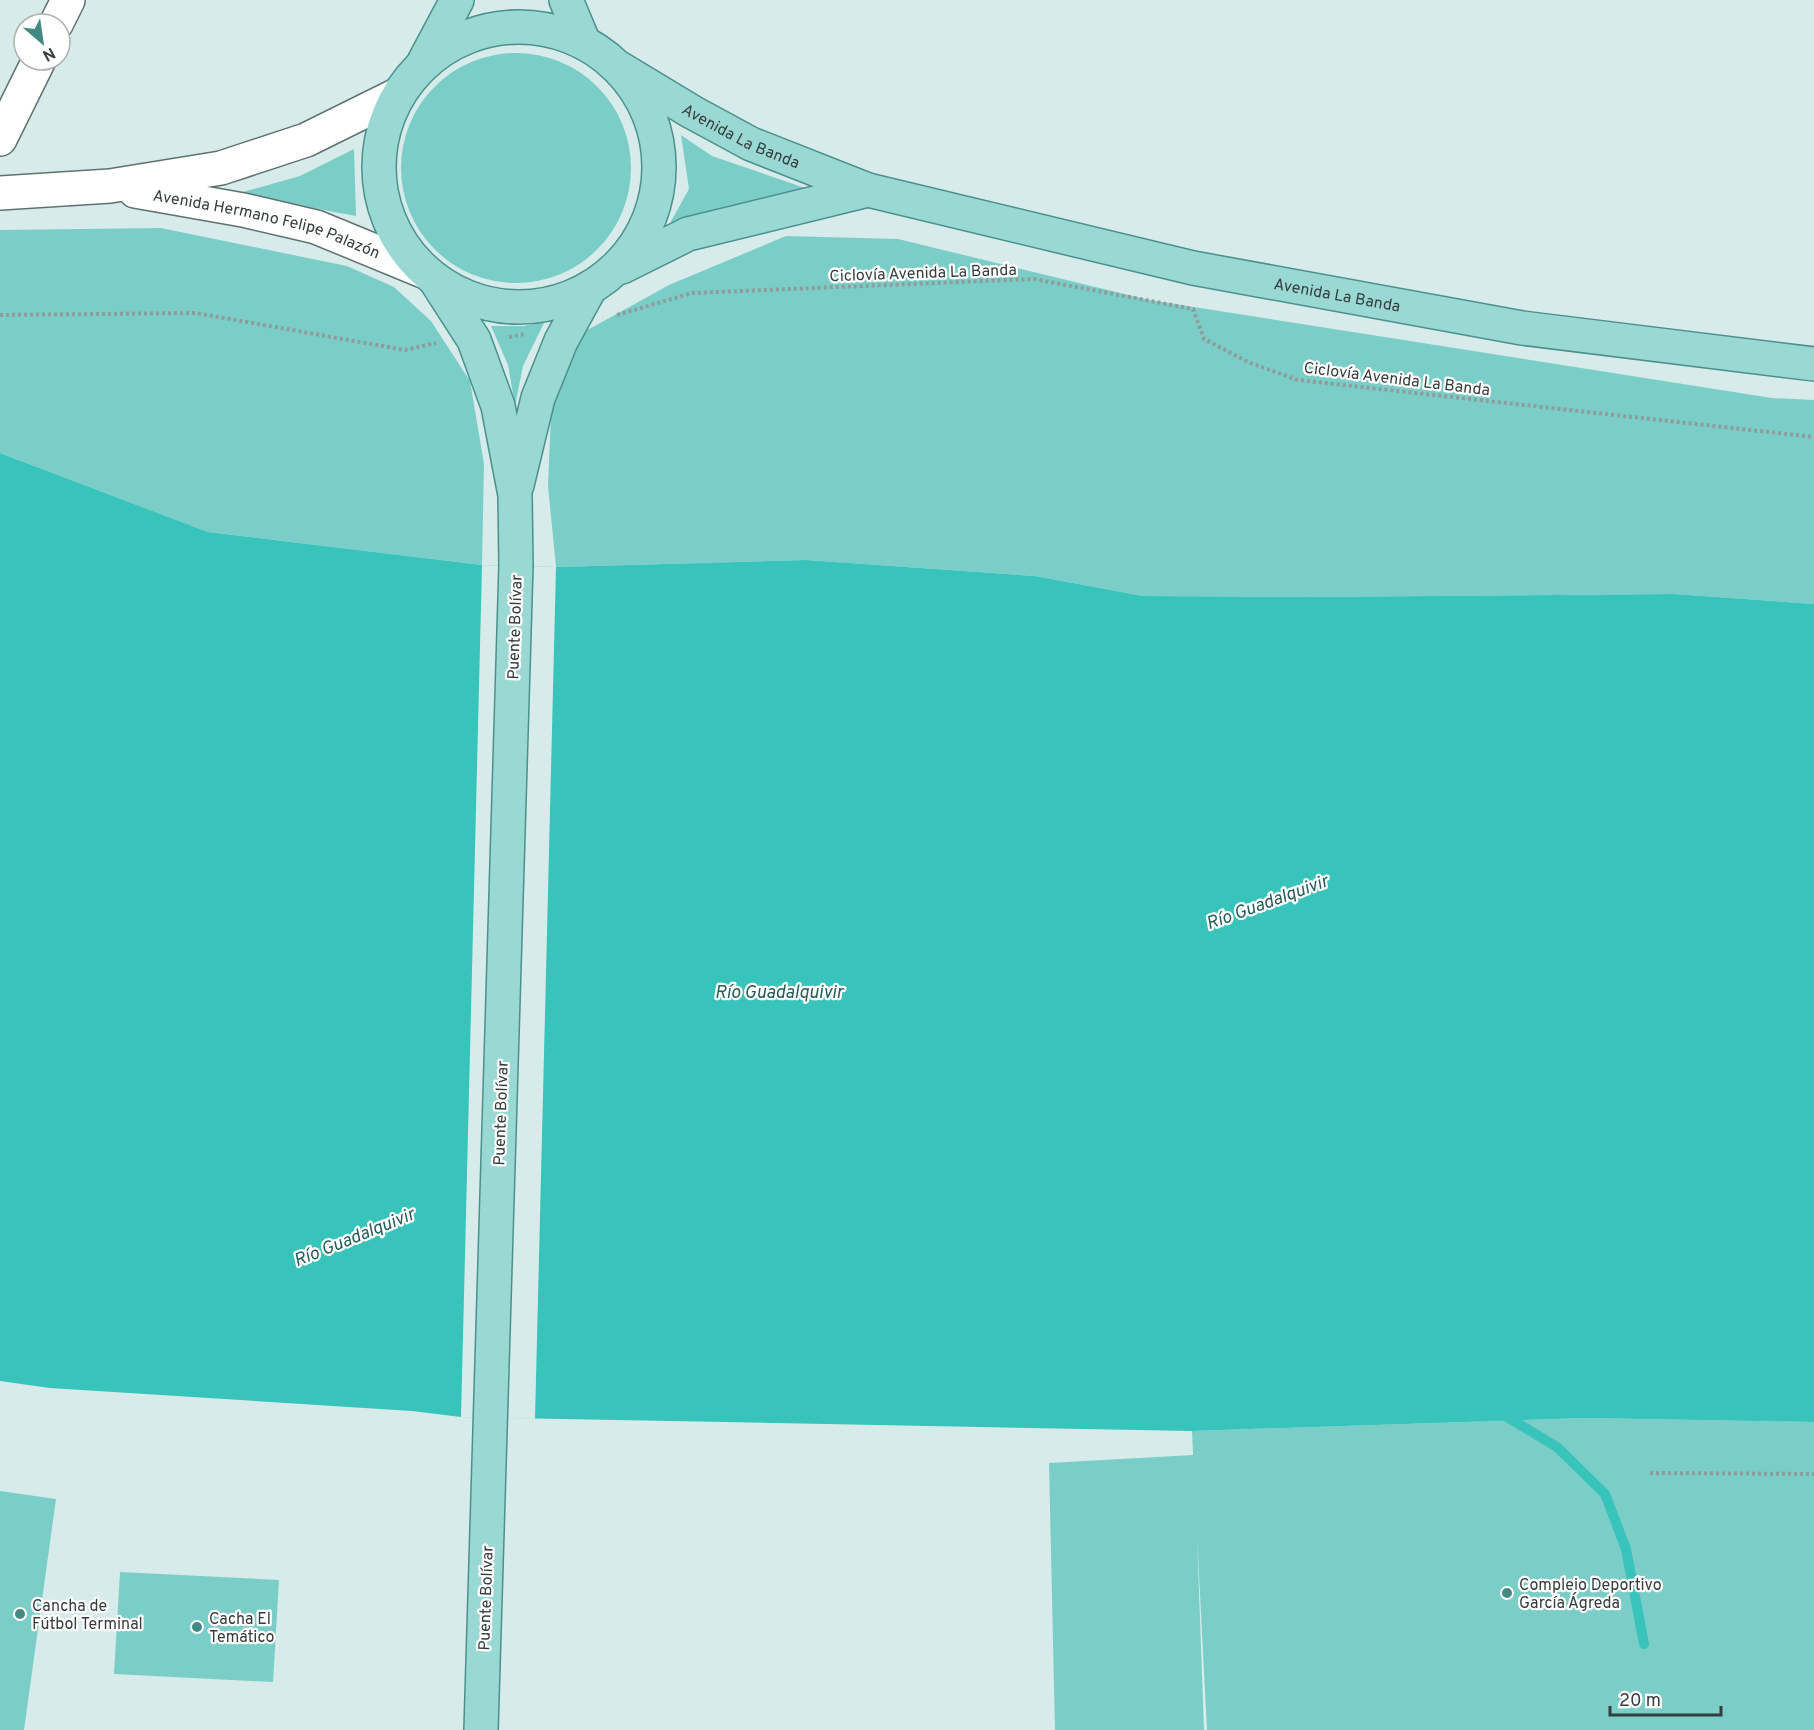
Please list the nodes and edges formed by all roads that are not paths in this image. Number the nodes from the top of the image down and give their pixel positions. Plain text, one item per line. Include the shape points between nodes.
1 (457, 0) edge
2 (566, 0) edge
3 (584, 43) junction
4 (421, 66) junction
5 (619, 68) junction
6 (33, 72) edge
7 (399, 94) junction
8 (0, 139) edge
9 (110, 186) junction
10 (868, 190) junction
11 (0, 193) edge
12 (430, 276) junction
13 (601, 280) junction
14 (1814, 364) edge
15 (515, 495) junction
16 (481, 1730) edge

1 - 4 main road
2 - 3 main road
3 - 4 main road via 557,32 500,29 445,48
3 - 5 main road
4 - 7 main road, Puente Bolívar
5 - 10 main road, Avenida La Banda via 751,144
5 - 13 main road, Puente Bolívar via 645,105 659,149 657,195 641,238
6 - 8 street
7 - 9 street, Avenida Hermano Felipe Palazón via 306,140 221,168
7 - 12 main road, Puente Bolívar via 384,129 378,167 384,206 399,241
9 - 11 street, Avenida Hermano Felipe Palazón
9 - 12 street, Avenida Hermano Felipe Palazón via 316,227
10 - 13 main road, Avenida La Banda via 688,234
10 - 14 main road, Avenida La Banda via 1193,268 1522,328
12 - 13 main road, Avenida La Banda via 473,300 512,307 553,303
12 - 15 main road, Puente Bolívar via 474,340 498,406
13 - 15 main road, Puente Bolívar via 561,341 538,398
15 - 16 main road, Puente Bolívar

